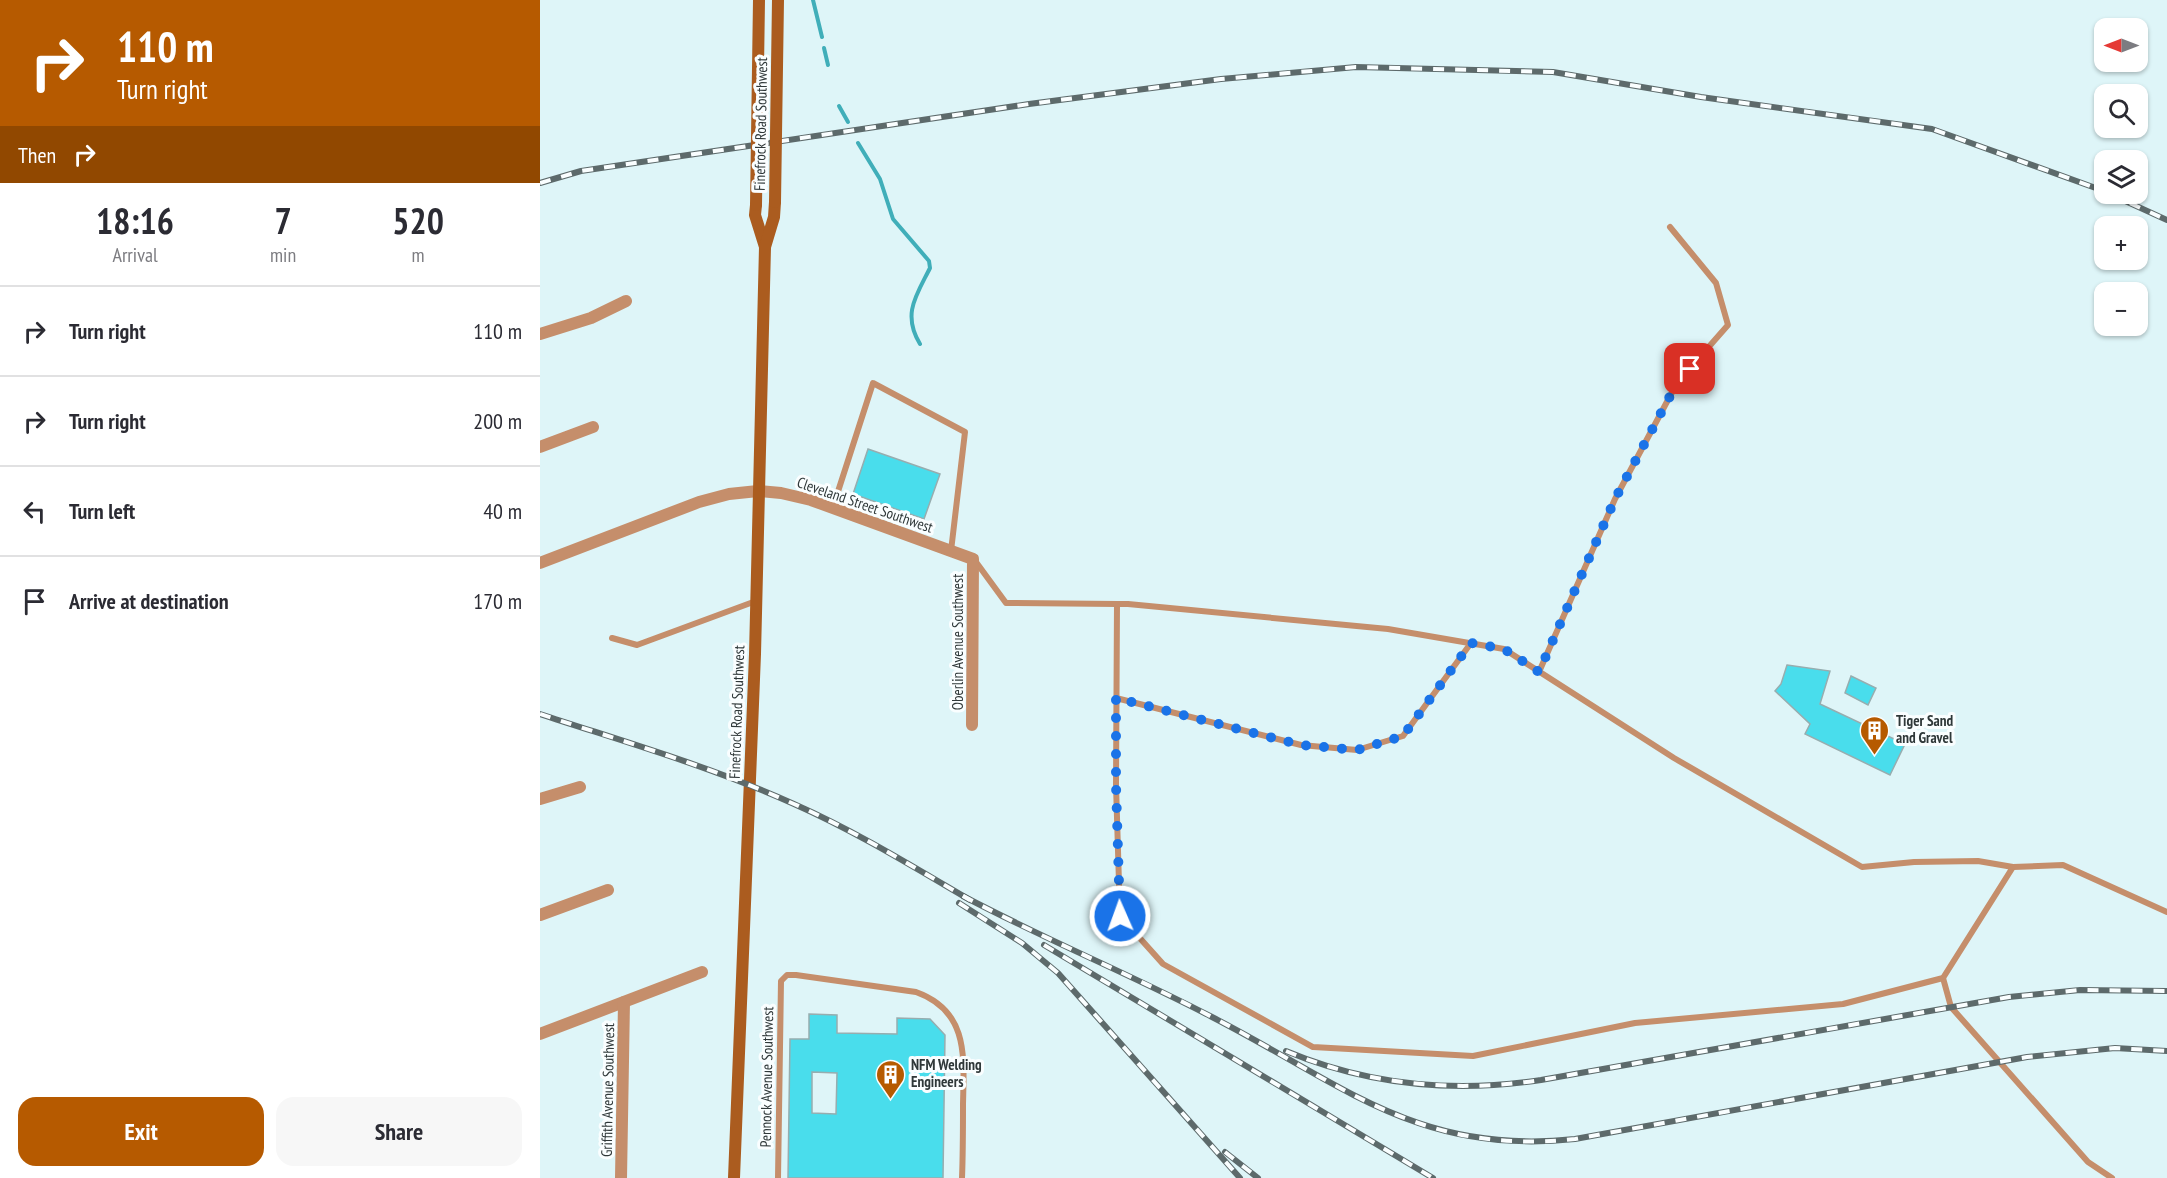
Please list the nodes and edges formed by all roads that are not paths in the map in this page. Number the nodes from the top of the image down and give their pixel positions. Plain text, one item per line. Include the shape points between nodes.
1 (759, 0) edge
2 (778, 0) edge
3 (1670, 227) dead end
4 (765, 247) junction
5 (626, 301) dead end
6 (540, 334) edge
7 (593, 427) dead end
8 (540, 447) edge
9 (758, 491) junction
10 (832, 508) junction
11 (951, 551) junction
12 (973, 559) junction
13 (540, 563) edge
14 (756, 601) junction
15 (1117, 604) junction
16 (612, 638) dead end
17 (1471, 643) junction
18 (1539, 672) junction
19 (1116, 698) junction
20 (972, 725) dead end
21 (580, 787) dead end
22 (540, 799) edge
23 (2013, 867) junction
24 (608, 890) dead end
25 (2167, 912) edge
26 (540, 915) edge
27 (702, 972) dead end
28 (1942, 978) junction
29 (624, 1002) junction
30 (540, 1034) edge
31 (621, 1178) edge
32 (734, 1178) edge
33 (778, 1178) edge
34 (962, 1178) edge
35 (2112, 1178) edge

1 - 4 main road, Finefrock Road Southwest, bridge via 755,215
2 - 4 main road, Finefrock Road Southwest, bridge via 775,202
3 - 18 lane via 1716,283 1728,325 1677,383 1615,499
4 - 9 main road, Finefrock Road Southwest
5 - 6 street via 591,318
7 - 8 street
9 - 10 street, Cleveland Street Southwest via 791,495
9 - 13 street, Cleveland Street Southwest via 699,502
9 - 14 main road, Finefrock Road Southwest
10 - 11 street, Cleveland Street Southwest
10 - 11 lane via 873,383 965,432
11 - 12 street, Cleveland Street Southwest
12 - 15 lane via 1006,603
12 - 20 street, Oberlin Avenue Southwest
14 - 16 lane via 637,645
14 - 32 main road, Finefrock Road Southwest
15 - 17 lane via 1388,629
15 - 19 lane
17 - 18 lane via 1504,649
17 - 19 lane via 1403,736 1357,750 1301,745
18 - 23 lane via 1674,758 1862,867 1978,861
19 - 28 lane via 1120,916 1163,964 1313,1047 1473,1056 1635,1023 1843,1005
21 - 22 street
23 - 25 lane via 2063,865
23 - 28 lane
24 - 26 street
27 - 29 street
28 - 35 lane via 1951,1007 2088,1162
29 - 30 street
29 - 31 street, Griffith Avenue Southwest
33 - 34 lane, Pennock Avenue Southwest via 780,1011 783,977 787,975 915,992 930,997 951,1017 964,1053

